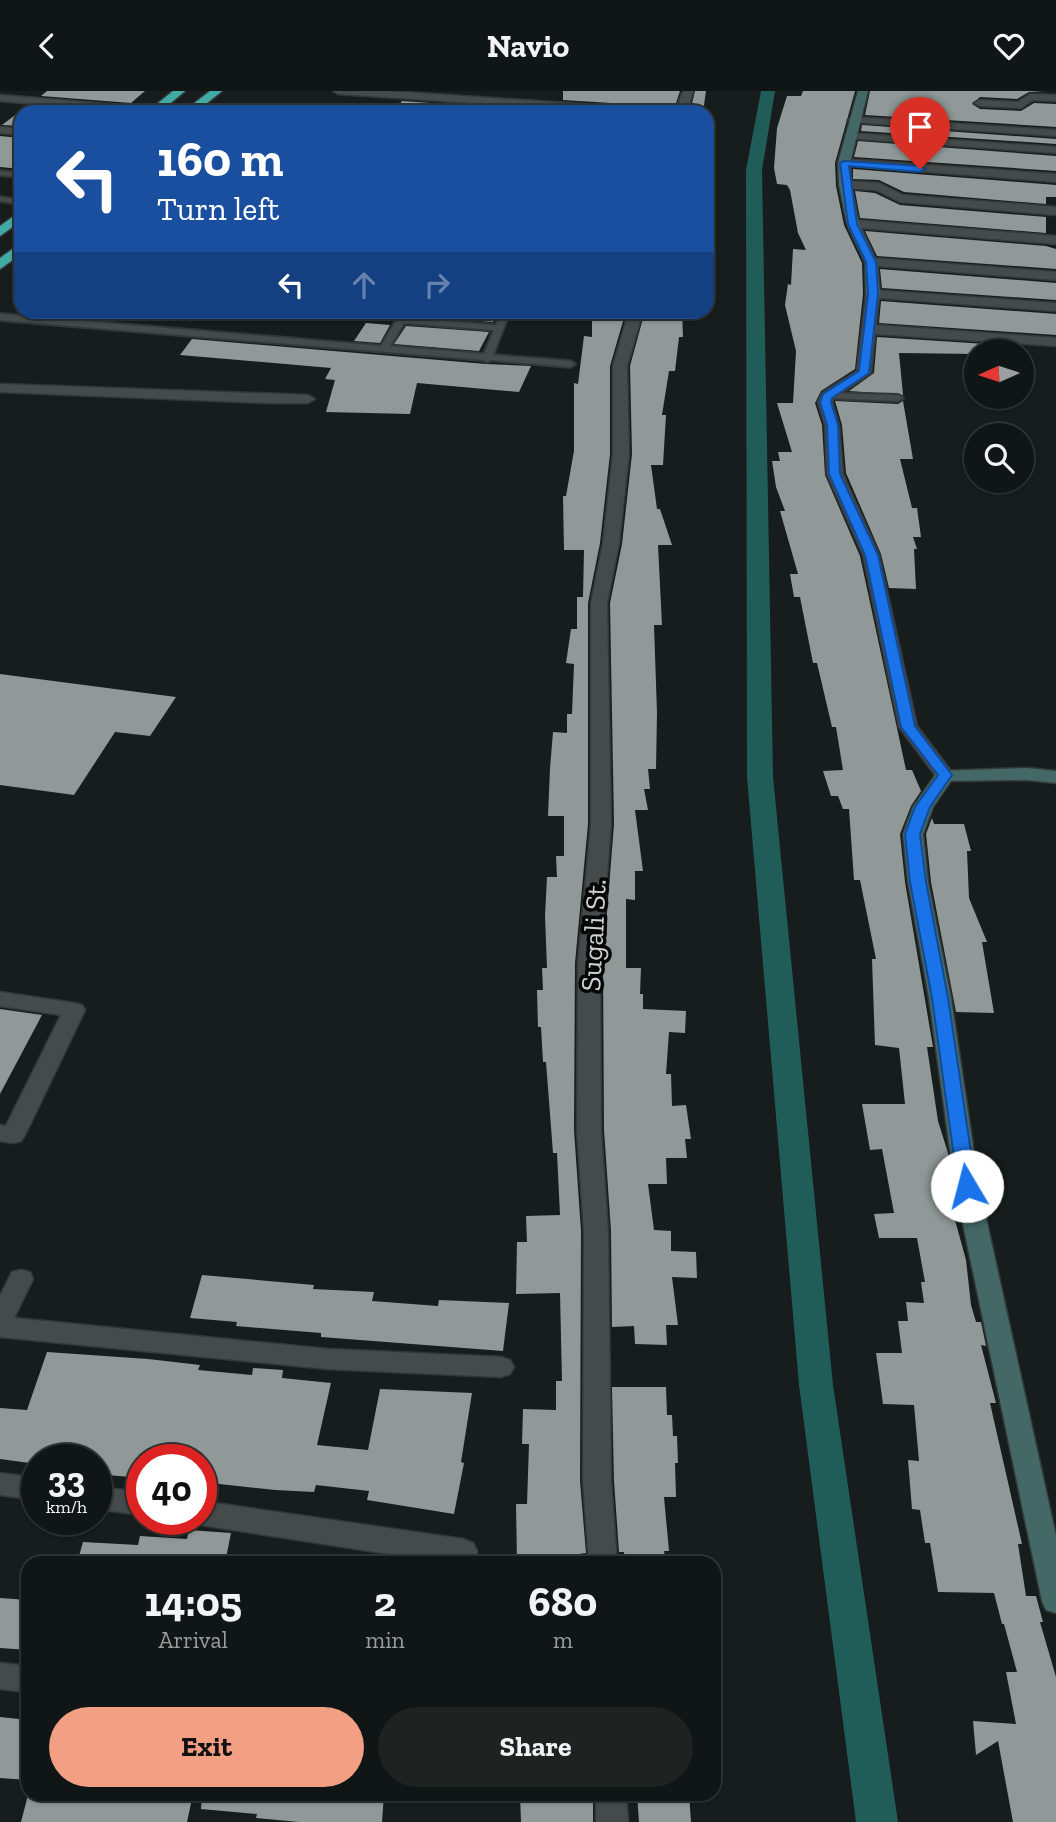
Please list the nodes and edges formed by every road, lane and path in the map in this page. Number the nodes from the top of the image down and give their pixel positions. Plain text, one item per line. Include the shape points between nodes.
1 (180, 91) edge
2 (217, 91) edge
3 (338, 91) edge
4 (863, 91) edge
5 (0, 98) edge
6 (1056, 98) edge
7 (980, 103) dead end
8 (83, 105) edge
9 (162, 105) edge
10 (198, 105) edge
11 (550, 105) edge
12 (854, 120) junction
13 (1056, 132) edge
14 (850, 136) junction
15 (1056, 150) edge
16 (844, 163) junction
17 (1056, 179) edge
18 (845, 185) junction
19 (1056, 211) edge
20 (14, 220) edge
21 (853, 224) junction
22 (0, 231) edge
23 (1056, 240) edge
24 (14, 253) edge
25 (871, 262) junction
26 (0, 265) edge
27 (1056, 276) edge
28 (873, 294) junction
29 (1056, 307) edge
30 (23, 319) edge
31 (401, 319) edge
32 (427, 319) edge
33 (503, 319) edge
34 (634, 319) edge
35 (499, 328) junction
36 (869, 329) junction
37 (1056, 342) edge
38 (383, 350) junction
39 (487, 359) junction
40 (570, 364) dead end
41 (0, 388) edge
42 (827, 396) junction
43 (308, 398) dead end
44 (898, 398) dead end
45 (945, 775) junction
46 (1056, 777) edge
47 (0, 999) edge
48 (0, 1133) edge
49 (21, 1279) dead end
50 (0, 1322) edge
51 (0, 1327) edge
52 (501, 1367) dead end
53 (0, 1484) edge
54 (21, 1487) edge
55 (217, 1515) edge
56 (463, 1556) edge
57 (602, 1556) edge
58 (1056, 1601) edge
59 (0, 1676) edge
60 (21, 1678) edge
61 (611, 1801) edge
62 (612, 1822) edge

1 - 9 highway
2 - 10 highway
3 - 11 street
4 - 12 street
5 - 8 street
6 - 7 street via 1030,97 1021,105
12 - 13 street
12 - 14 street
14 - 15 street
14 - 16 street
16 - 17 street
16 - 18 street
18 - 19 street via 879,187 900,198
18 - 21 street
20 - 22 highway
21 - 23 street
21 - 25 street
24 - 26 highway
25 - 27 street
25 - 28 street
28 - 29 street
28 - 36 street
30 - 38 lane
31 - 38 lane
32 - 35 lane
33 - 35 lane
34 - 57 street, Sugali St. via 620,366 621,454 599,603 601,824 589,963 589,1130 596,1231 597,1481
35 - 39 lane
36 - 37 street
36 - 42 street via 864,373
38 - 39 lane
39 - 40 lane
41 - 43 street
42 - 44 lane
42 - 45 street via 835,474 871,555 908,727
45 - 46 street
45 - 58 street via 923,807 913,834 918,882 967,1186
47 - 48 street via 74,1010 13,1135
49 - 50 street
51 - 52 street via 328,1359
53 - 54 street
55 - 56 street via 464,1551
59 - 60 street
61 - 62 street

